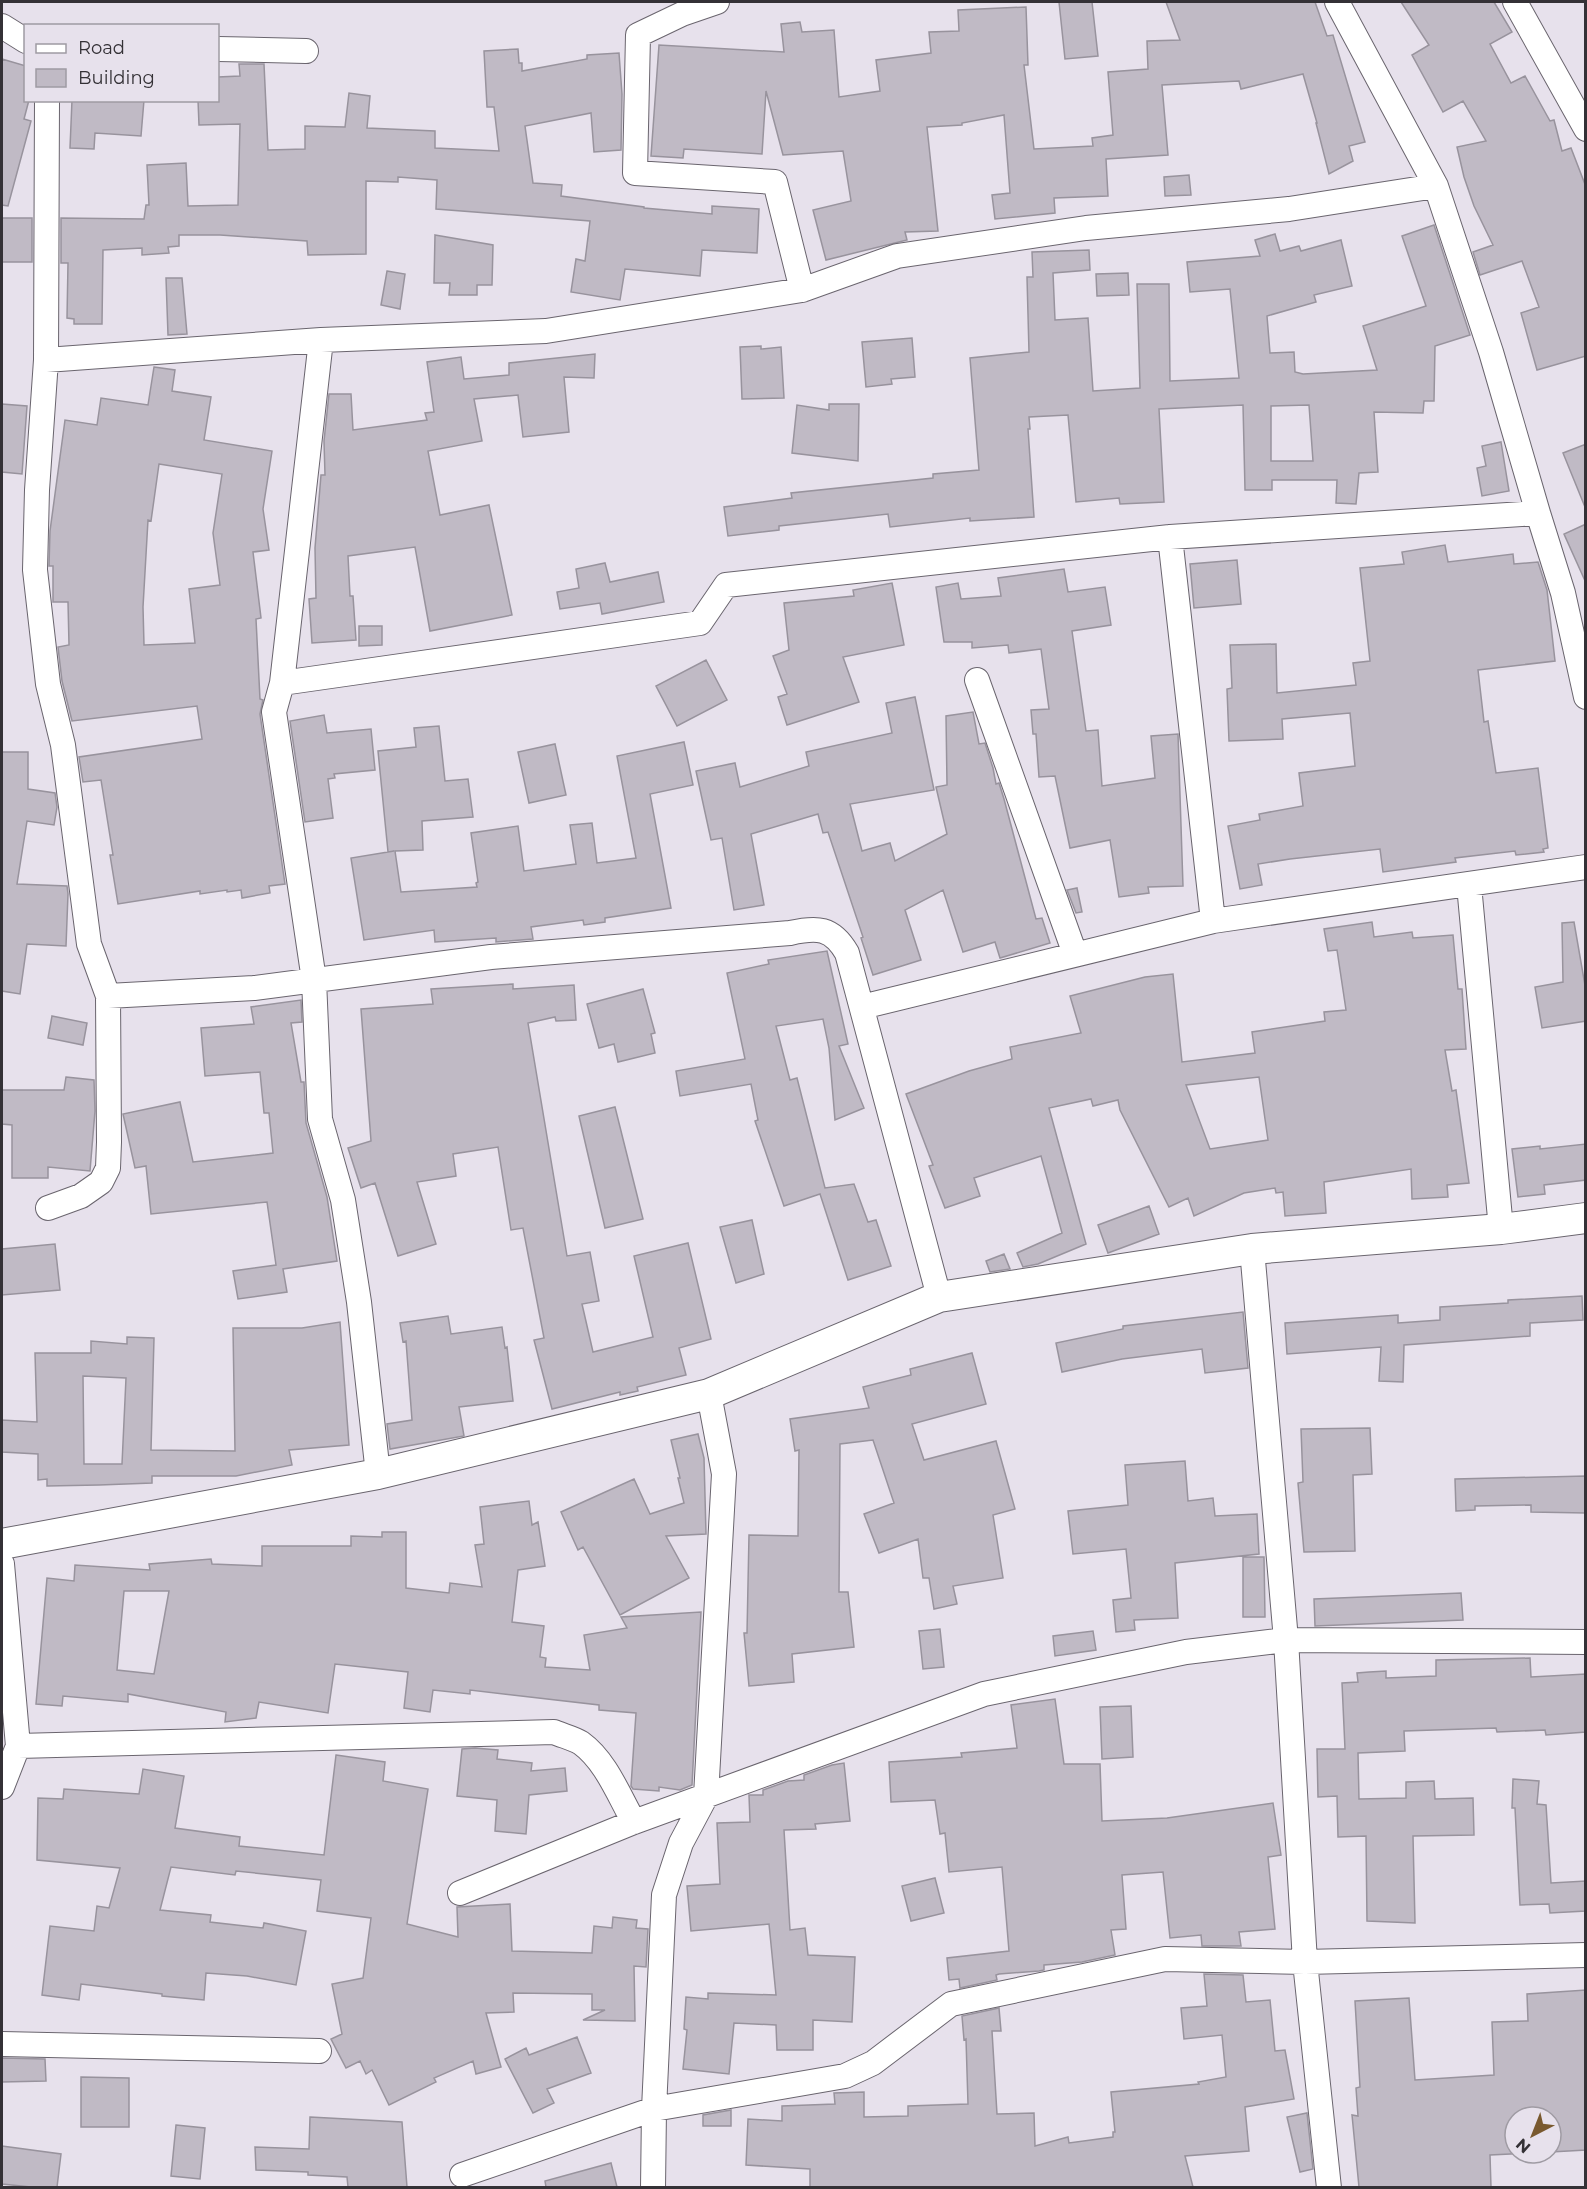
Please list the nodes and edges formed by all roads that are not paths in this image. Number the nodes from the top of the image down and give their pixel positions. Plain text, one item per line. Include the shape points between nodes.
1 (717, 2) edge
2 (1337, 2) edge
3 (1515, 2) edge
4 (2, 26) edge
5 (24, 40) edge
6 (219, 49) edge
7 (306, 51) dead end
8 (47, 102) edge
9 (1586, 129) edge
10 (1436, 186) junction
11 (802, 290) junction
12 (321, 340) junction
13 (46, 360) junction
14 (1538, 513) junction
15 (1170, 537) junction
16 (977, 680) dead end
17 (282, 683) junction
18 (1586, 697) edge
19 (1586, 867) edge
20 (1469, 885) junction
21 (1213, 921) junction
22 (1075, 954) junction
23 (314, 980) junction
24 (108, 996) junction
25 (862, 1007) junction
26 (48, 1208) dead end
27 (1586, 1218) edge
28 (1501, 1229) junction
29 (1252, 1249) junction
30 (939, 1297) junction
31 (709, 1394) junction
32 (378, 1474) junction
33 (2, 1544) edge
34 (2, 1564) edge
35 (1286, 1640) junction
36 (1586, 1642) edge
37 (18, 1746) junction
38 (2, 1787) edge
39 (706, 1796) junction
40 (634, 1822) junction
41 (460, 1893) dead end
42 (1586, 1955) edge
43 (1305, 1962) junction
44 (2, 2044) edge
45 (319, 2050) dead end
46 (654, 2109) junction
47 (462, 2175) dead end
48 (652, 2187) edge
49 (1329, 2187) edge

1 - 11 street via 638,35 635,172 775,182
2 - 10 street
3 - 9 street
4 - 5 street
6 - 7 street
8 - 13 street
10 - 11 street via 1289,208 1086,228 897,256
10 - 14 street via 1491,352
11 - 12 street via 546,331
12 - 13 street
12 - 17 street
13 - 24 street via 35,570 48,684 63,745 89,944
14 - 15 street
14 - 18 street via 1563,594
15 - 17 street via 726,585 700,623
15 - 21 street
16 - 22 street
17 - 23 street via 274,712
19 - 20 street
20 - 21 street
20 - 28 street
21 - 22 street
22 - 25 street
23 - 24 street via 254,988
23 - 25 street via 491,957 810,929 834,935 841,943
23 - 32 street via 320,1119 344,1200
24 - 26 street via 108,1168 101,1182 81,1196
25 - 30 street
27 - 28 street
28 - 29 street
29 - 30 street
29 - 35 street
30 - 31 street
31 - 32 street
31 - 39 street via 724,1474
32 - 33 street
34 - 37 street
35 - 36 street
35 - 39 street via 1186,1652 984,1694
35 - 43 street
37 - 38 street
37 - 40 street via 554,1732 579,1742 592,1754
39 - 40 street
39 - 46 street via 681,1843 664,1895
40 - 41 street
42 - 43 street
43 - 46 street via 1165,1959 951,2004 873,2063 845,2076
43 - 49 street
44 - 45 street
46 - 47 street
46 - 48 street

